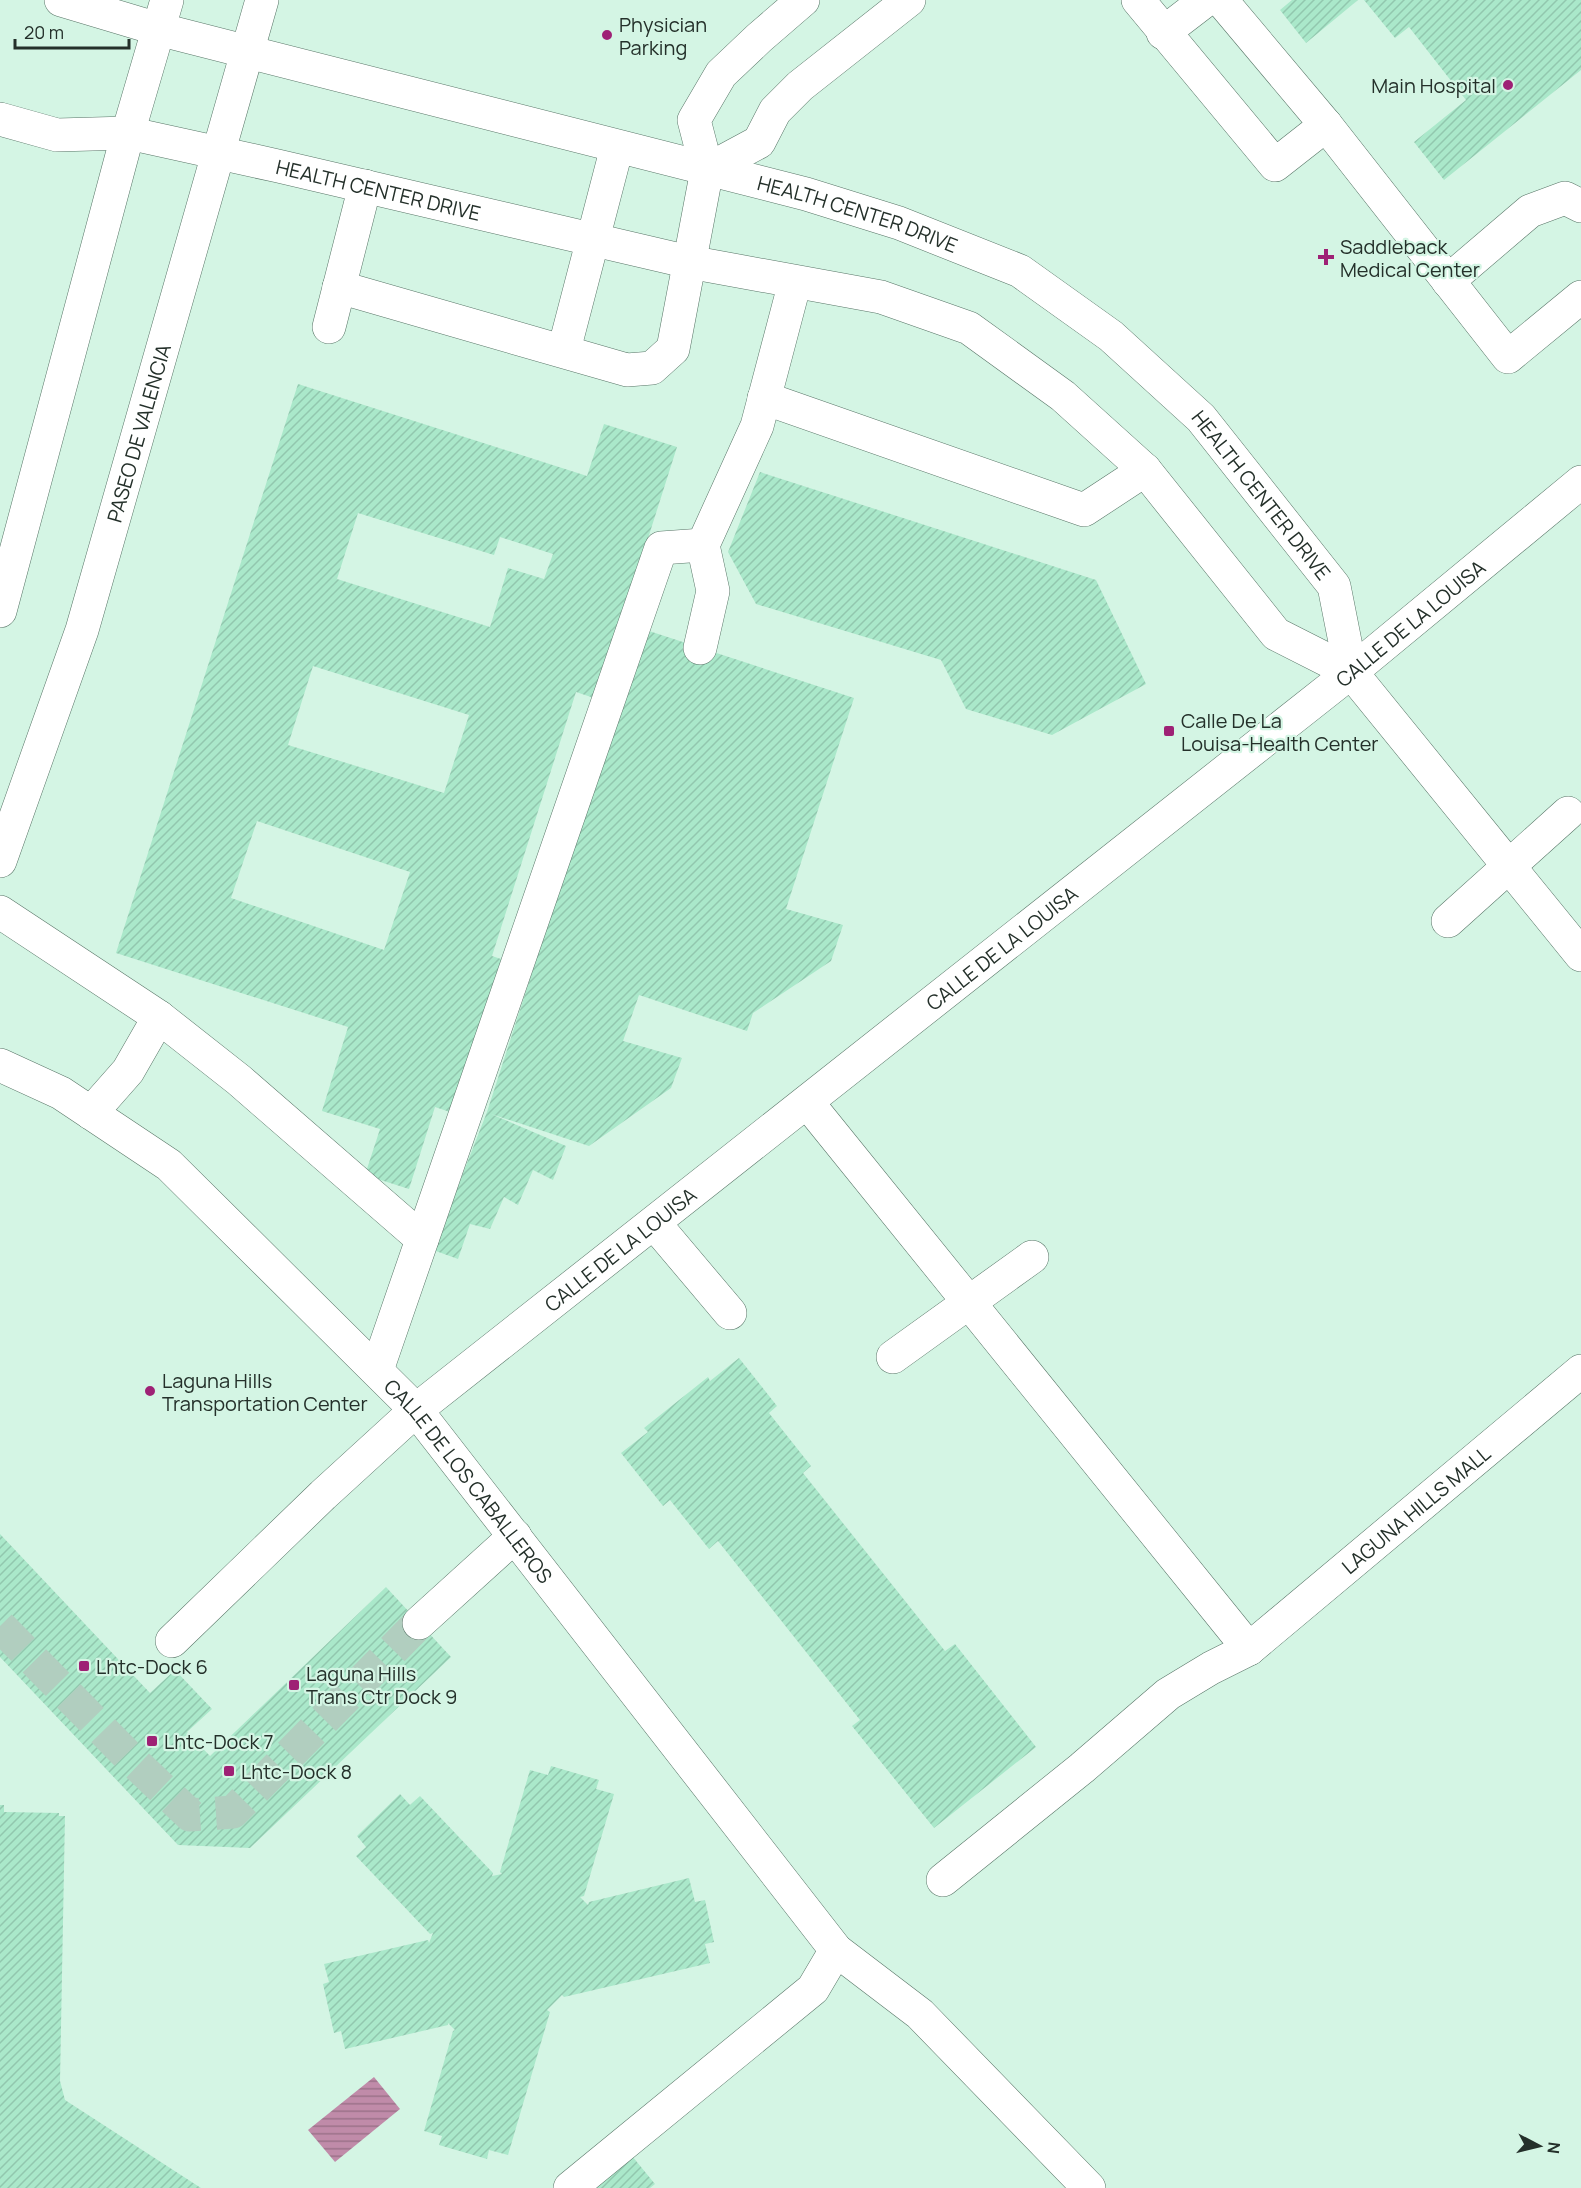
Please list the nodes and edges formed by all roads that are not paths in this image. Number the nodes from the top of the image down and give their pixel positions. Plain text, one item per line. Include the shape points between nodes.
1 (61, 0) edge
2 (262, 0) edge
3 (803, 0) edge
4 (909, 0) edge
5 (1138, 0) edge
6 (1206, 0) edge
7 (1221, 0) edge
8 (163, 15) edge
9 (1163, 33) junction
10 (248, 53) junction
11 (0, 119) edge
12 (1326, 124) junction
13 (128, 133) junction
14 (617, 147) junction
15 (220, 153) junction
16 (707, 170) junction
17 (365, 186) junction
18 (1581, 206) edge
19 (592, 240) junction
20 (689, 262) junction
21 (1448, 281) junction
22 (795, 282) junction
23 (339, 287) junction
24 (1581, 297) edge
25 (329, 327) dead end
26 (564, 350) junction
27 (764, 398) junction
28 (1145, 470) junction
29 (1581, 482) edge
30 (703, 545) junction
31 (0, 611) edge
32 (700, 648) dead end
33 (1351, 672) junction
34 (1568, 813) dead end
35 (0, 861) edge
36 (1509, 865) junction
37 (0, 912) edge
38 (1448, 921) dead end
39 (1581, 955) edge
40 (159, 1017) junction
41 (0, 1065) edge
42 (807, 1102) junction
43 (92, 1113) junction
44 (654, 1223) junction
45 (422, 1239) junction
46 (1032, 1257) dead end
47 (969, 1302) junction
48 (730, 1313) dead end
49 (893, 1357) dead end
50 (377, 1370) junction
51 (1581, 1371) edge
52 (416, 1410) junction
53 (515, 1536) junction
54 (419, 1623) tunnel mouth
55 (172, 1641) dead end
56 (1249, 1649) junction
57 (943, 1880) dead end
58 (837, 1950) junction
59 (570, 2188) edge
60 (1089, 2188) edge

1 - 8 street, HEALTH CENTER DRIVE
2 - 10 street, PASEO DE VALENCIA
3 - 16 street via 721,74 694,120
4 - 16 street via 800,86 775,111 759,142
5 - 9 street
6 - 9 street
7 - 12 street
8 - 10 street, HEALTH CENTER DRIVE
8 - 13 street
9 - 12 street via 1275,165
10 - 14 street, HEALTH CENTER DRIVE
10 - 15 street, PASEO DE VALENCIA
11 - 13 street, HEALTH CENTER DRIVE via 57,135
12 - 21 street
13 - 15 street, HEALTH CENTER DRIVE
13 - 31 street
14 - 16 street, HEALTH CENTER DRIVE
14 - 19 street
15 - 17 street, HEALTH CENTER DRIVE
15 - 35 street, PASEO DE VALENCIA via 82,630
16 - 20 street
16 - 33 street, HEALTH CENTER DRIVE via 806,194 899,223 1020,271 1112,336 1201,418 1334,586
17 - 19 street, HEALTH CENTER DRIVE
17 - 23 street
18 - 21 street via 1564,198 1530,211
19 - 20 street, HEALTH CENTER DRIVE
19 - 26 street
20 - 22 street, HEALTH CENTER DRIVE
20 - 26 street via 673,349 652,368 627,370
21 - 24 street via 1508,357
22 - 27 street
22 - 28 street, HEALTH CENTER DRIVE via 881,297 969,328 1063,396
23 - 25 street
23 - 26 street
27 - 28 street via 1084,510
27 - 30 street via 757,426
28 - 33 street, HEALTH CENTER DRIVE via 1276,634
29 - 33 street, CALLE DE LA LOUISA
30 - 32 street via 713,591
30 - 45 street via 661,548
33 - 36 street
33 - 42 street, CALLE DE LA LOUISA
34 - 36 street
36 - 38 street
36 - 39 street
37 - 40 street
40 - 43 street via 128,1071
40 - 45 street via 239,1080
41 - 43 street, CALLE DE LOS CABALLEROS via 61,1093
42 - 44 street, CALLE DE LA LOUISA
42 - 47 street
43 - 50 street, CALLE DE LOS CABALLEROS via 169,1165
44 - 48 street
44 - 52 street, CALLE DE LA LOUISA
45 - 50 street
46 - 47 street
47 - 49 street
47 - 56 street
50 - 52 street, CALLE DE LOS CABALLEROS
51 - 56 street, LAGUNA HILLS MALL
52 - 53 street, CALLE DE LOS CABALLEROS
52 - 55 street, CALLE DE LA LOUISA
53 - 54 street
53 - 58 street, CALLE DE LOS CABALLEROS
56 - 57 street, LAGUNA HILLS MALL via 1168,1694
58 - 59 street via 813,1989
58 - 60 street, CALLE DE LOS CABALLEROS via 920,2014

